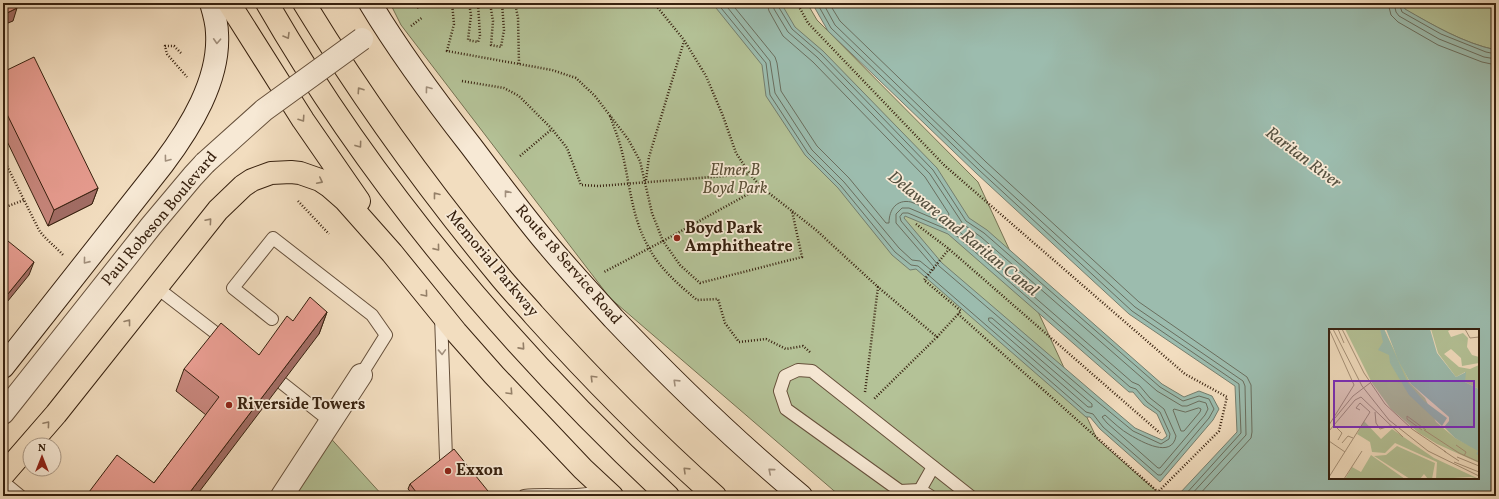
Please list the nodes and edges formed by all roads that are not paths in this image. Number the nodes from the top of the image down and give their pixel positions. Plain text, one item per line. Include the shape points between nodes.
1 (211, 3) edge
2 (229, 3) edge
3 (267, 3) edge
4 (304, 3) edge
5 (370, 3) edge
6 (382, 24) junction
7 (392, 253) junction
8 (156, 287) junction
9 (441, 313) junction
10 (272, 319) dead end
11 (234, 347) edge
12 (3, 367) edge
13 (360, 375) joint
14 (282, 383) edge
15 (3, 413) edge
16 (330, 421) junction
17 (934, 467) junction
18 (460, 474) edge
19 (3, 475) edge
20 (3, 482) edge
21 (920, 490) junction
22 (609, 493) edge
23 (20, 496) edge
24 (282, 496) edge
25 (524, 496) edge
26 (668, 496) edge
27 (715, 496) edge
28 (801, 496) edge
29 (930, 496) edge
30 (970, 496) edge

1 -> 12 main road via 217,43 209,81 199,107 174,149
2 -> 7 highway
3 -> 26 highway, Memorial Parkway via 353,137 462,279 529,356
27 -> 4 highway, Memorial Parkway via 586,371 499,275 402,150
5 - 6 main road, Route 18 Service Road
6 - 15 main road, Paul Robeson Boulevard, bridge via 268,106 205,163 151,226
28 -> 6 main road, Route 18 Service Road via 729,434 661,367 557,256 454,124
8 -> 7 highway via 227,201 252,180 271,173 291,172 320,180 345,200
7 -> 9 highway
8 - 11 lane
19 -> 8 highway via 56,414
9 -> 18 lane via 446,458
9 -> 22 highway via 494,375 583,470
10 - 13 lane via 233,288 272,238 372,315 386,335
13 - 16 main road
14 - 16 lane
16 - 24 main road
17 - 21 lane
17 - 21 lane via 812,371 798,370 785,376 780,391 786,409 900,491
17 - 30 lane
20 - 23 lane
21 - 29 lane
22 - 25 lane via 581,496

